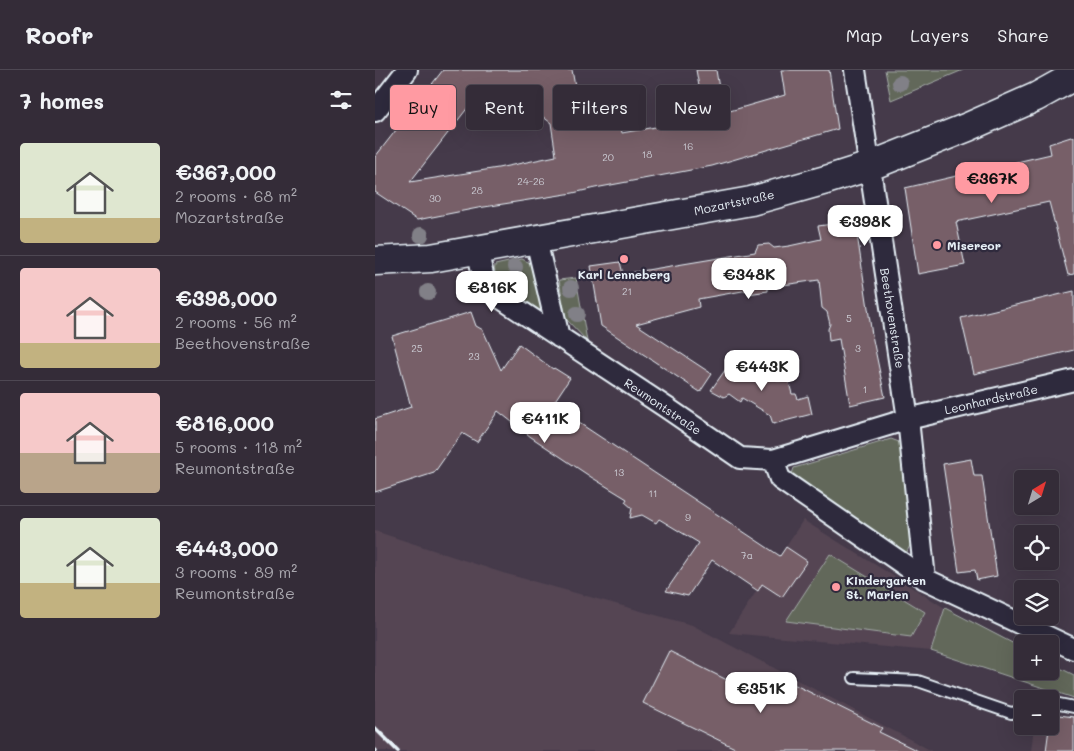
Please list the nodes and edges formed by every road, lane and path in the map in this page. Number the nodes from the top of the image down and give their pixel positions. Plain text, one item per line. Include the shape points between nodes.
1 (407, 70) edge
2 (855, 70) edge
3 (1074, 76) edge
4 (375, 110) edge
5 (870, 166) junction
6 (536, 240) junction
7 (477, 250) junction
8 (375, 261) edge
9 (559, 337) junction
10 (1074, 380) edge
11 (908, 419) junction
12 (773, 460) junction
13 (925, 579) junction
14 (1074, 649) edge
15 (854, 678) dead end
16 (1059, 704) edge
17 (1074, 707) edge
18 (1014, 712) edge

1 - 4 street
2 - 5 street, Beethovenstraße
3 - 5 main road, Mozartstraße via 977,124
5 - 6 main road, Mozartstraße via 751,200
5 - 11 street, Beethovenstraße
6 - 7 main road, Mozartstraße
6 - 9 street
7 - 8 main road, Mozartstraße via 431,258
7 - 9 street, Reumontstraße via 484,279 493,293
9 - 12 street, Reumontstraße via 740,458
10 - 11 street, Leonhardstraße
11 - 12 street, Leonhardstraße
11 - 13 street, Beethovenstraße
12 - 13 street via 780,479
13 - 14 street
15 - 18 lane via 918,681
16 - 17 lane

